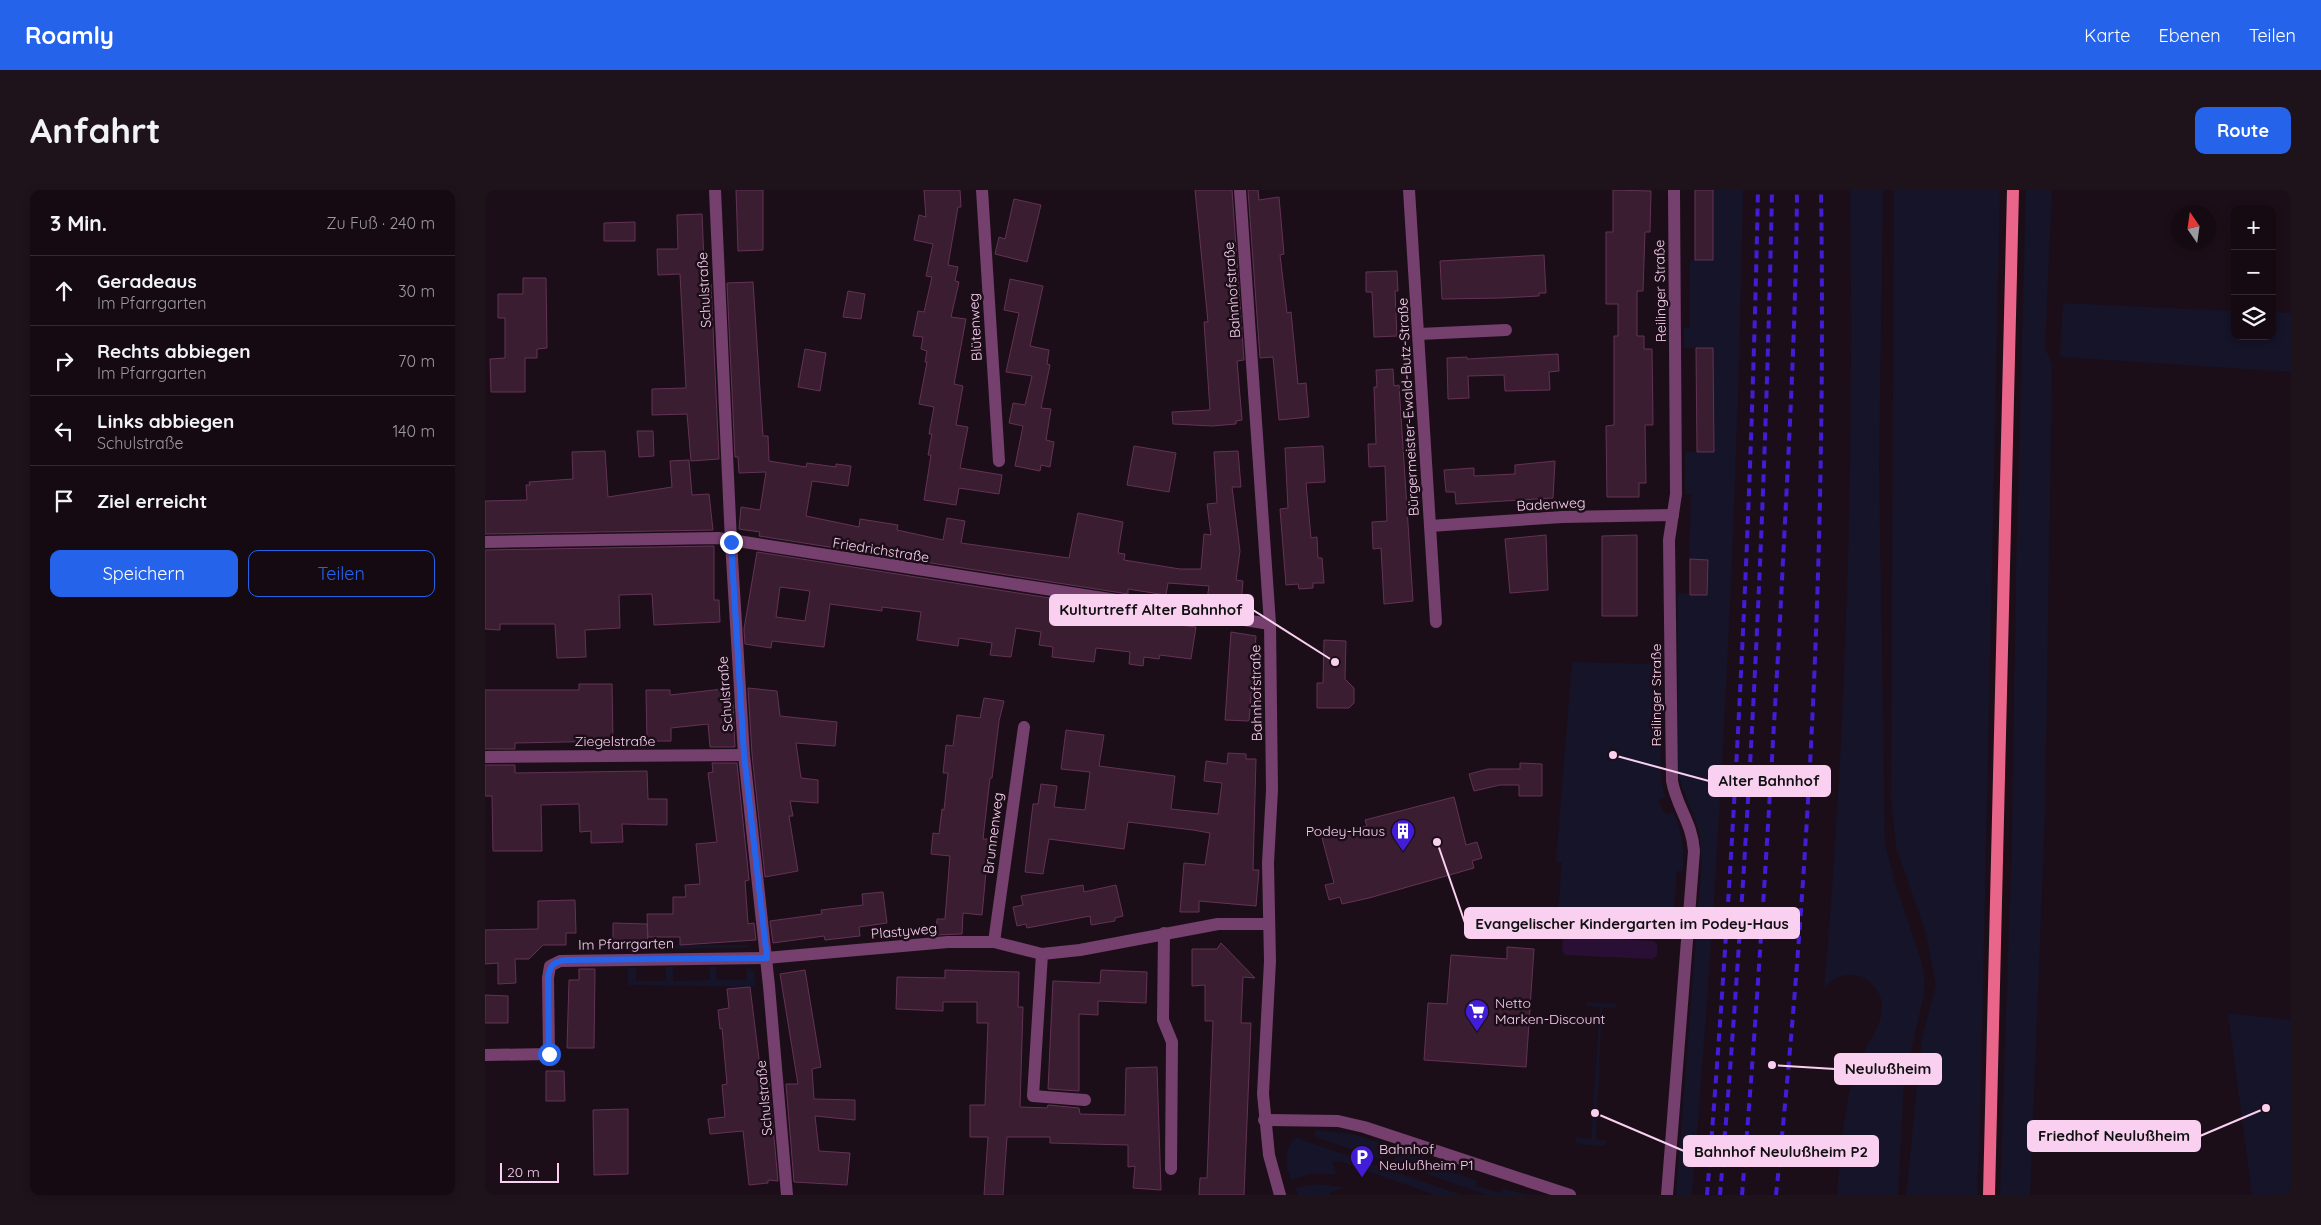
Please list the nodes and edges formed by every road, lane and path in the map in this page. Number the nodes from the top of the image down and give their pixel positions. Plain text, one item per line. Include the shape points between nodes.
1 (715, 190) edge
2 (982, 190) edge
3 (1240, 190) edge
4 (1409, 190) edge
5 (1674, 190) edge
6 (2013, 190) edge
7 (1507, 330) dead end
8 (1419, 334) junction
9 (999, 461) dead end
10 (1673, 515) junction
11 (1430, 526) junction
12 (485, 542) edge
13 (731, 542) junction
14 (1436, 622) dead end
15 (1270, 624) junction
16 (1024, 727) dead end
17 (744, 755) junction
18 (485, 757) edge
19 (1268, 924) junction
20 (1164, 934) junction
21 (995, 942) junction
22 (1042, 954) junction
23 (767, 958) junction
24 (485, 1055) edge
25 (1085, 1100) dead end
26 (1264, 1120) junction
27 (1171, 1169) dead end
28 (787, 1195) edge
29 (1280, 1195) edge
30 (1570, 1195) edge
31 (1667, 1195) edge
32 (1989, 1195) edge

1 - 13 street, Schulstraße
2 - 9 street, Blütenweg
3 - 15 street, Bahnhofstraße
4 - 8 street, Bürgermeister-Ewald-Butz-Straße
5 - 10 street, Reilinger Straße via 1676,494
6 - 32 main road
7 - 8 street
8 - 11 street, Bürgermeister-Ewald-Butz-Straße
10 - 11 street, Badenweg via 1562,517
10 - 31 street, Reilinger Straße via 1669,540 1672,781 1674,794 1690,824 1695,850
11 - 14 street, Bürgermeister-Ewald-Butz-Straße
12 - 13 street, Friedrichstraße via 718,538
13 - 15 street, Friedrichstraße
13 - 17 street, Schulstraße
15 - 19 street, Bahnhofstraße via 1272,790
16 - 21 street, Brunnenweg
17 - 18 street, Ziegelstraße
17 - 23 street, Schulstraße
19 - 20 street, Plastyweg via 1218,924
19 - 26 street, Bahnhofstraße via 1270,961
20 - 22 street, Plastyweg
20 - 27 street via 1163,1020 1172,1042
21 - 22 street, Plastyweg
21 - 23 street, Plastyweg via 948,942
22 - 25 street via 1033,1096
23 - 24 street, Im Pfarrgarten via 554,962 548,978 549,1054
23 - 28 street, Schulstraße
26 - 29 street, Bahnhofstraße
26 - 30 street via 1339,1121 1364,1127

